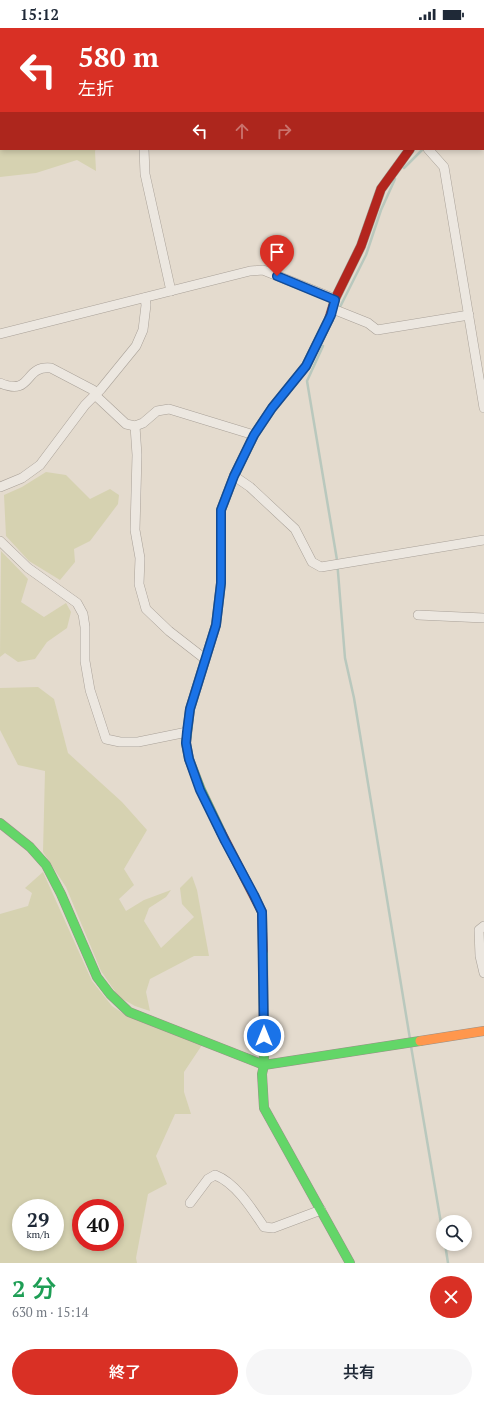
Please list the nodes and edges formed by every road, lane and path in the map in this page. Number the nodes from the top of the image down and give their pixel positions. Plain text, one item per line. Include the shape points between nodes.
1 (144, 150) edge
2 (409, 150) edge
3 (430, 150) edge
4 (171, 291) junction
5 (145, 298) junction
6 (334, 304) junction
7 (469, 315) junction
8 (0, 334) edge
9 (0, 383) edge
10 (95, 395) junction
11 (484, 408) edge
12 (135, 426) junction
13 (254, 435) junction
14 (234, 476) junction
15 (0, 487) edge
16 (484, 540) edge
17 (0, 541) edge
18 (418, 615) dead end
19 (484, 618) edge
20 (205, 659) junction
21 (187, 732) junction
22 (0, 823) edge
23 (484, 926) edge
24 (484, 973) edge
25 (484, 1030) edge
26 (264, 1065) junction
27 (190, 1203) dead end
28 (321, 1210) junction
29 (350, 1263) edge

1 - 4 street via 145,174
2 - 6 street via 381,189 361,246
3 - 7 street via 444,167
4 - 5 street
4 - 6 street via 263,270
5 - 8 street
5 - 10 street via 143,330 136,346
6 - 7 street via 377,330
6 - 13 street via 306,366
7 - 11 street
9 - 10 street via 17,388 36,371 43,367 51,368 92,390
10 - 12 street via 126,424
10 - 15 street via 40,465 22,478
12 - 13 street via 143,423 157,411 169,409
12 - 20 street via 135,530 140,558 139,584 146,610
13 - 14 street
14 - 16 street via 250,487 295,529 312,562 321,567
14 - 20 street via 221,510 221,583 216,625
17 - 21 street via 28,568 77,603 83,614 85,661 90,690 106,739 138,742
18 - 19 street
20 - 21 street via 190,709
21 - 26 street via 189,759 200,790 262,912
22 - 26 street via 30,847 46,865 97,977 129,1012
23 - 24 street via 479,930 480,956
25 - 26 street
26 - 28 street via 264,1108
27 - 28 street via 208,1179 215,1175 223,1178 248,1203 264,1226 272,1228
28 - 29 street

